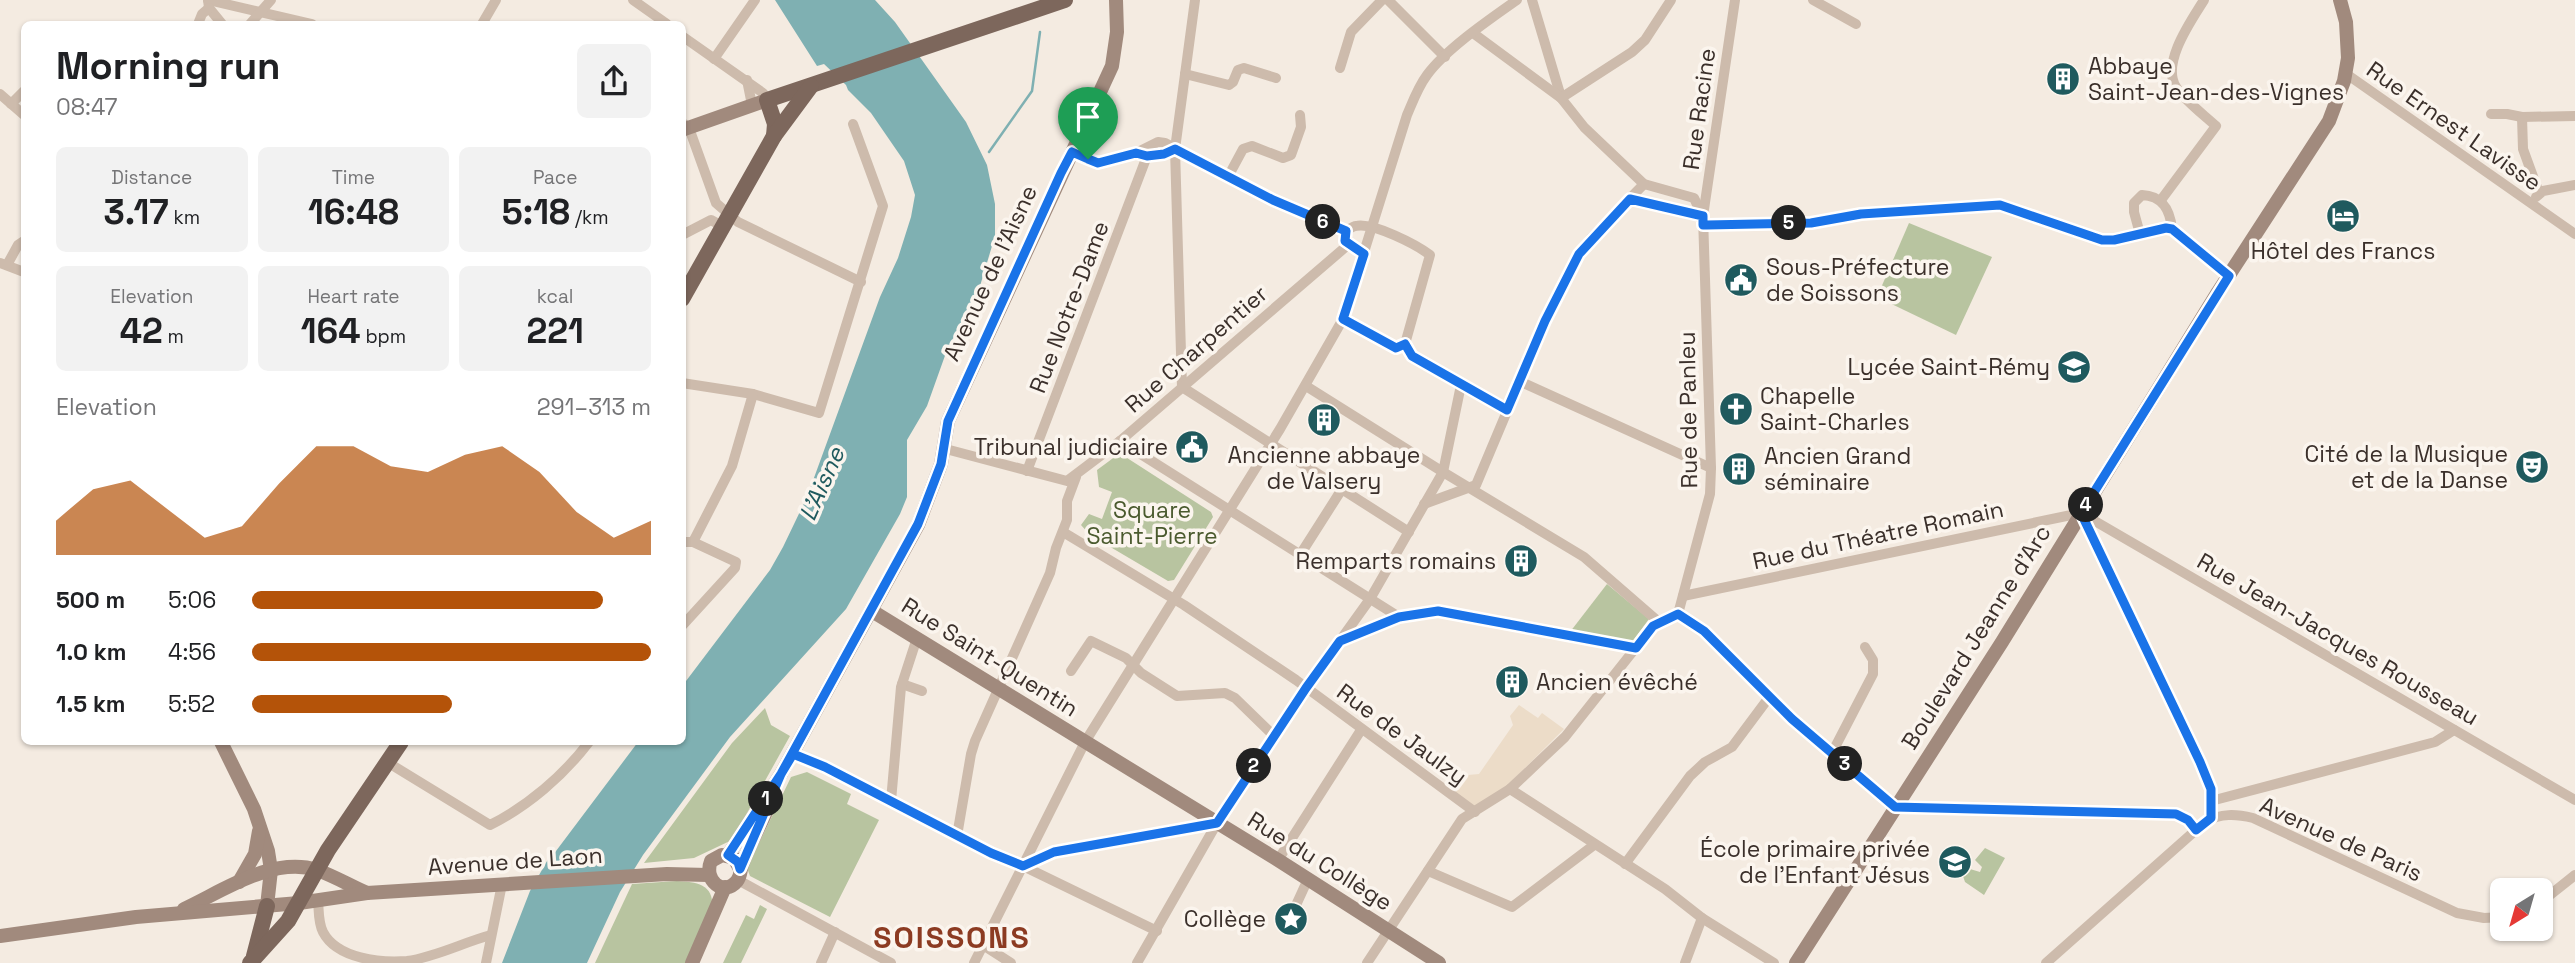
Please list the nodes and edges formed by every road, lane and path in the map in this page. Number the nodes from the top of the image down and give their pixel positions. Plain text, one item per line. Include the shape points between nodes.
1 (271, 0) edge
2 (496, 0) edge
3 (633, 0) edge
4 (755, 0) edge
5 (1065, 0) edge
6 (1116, 0) edge
7 (1195, 0) edge
8 (1382, 0) edge
9 (1388, 0) edge
10 (1517, 0) edge
11 (1532, 0) edge
12 (1671, 0) edge
13 (1735, 0) edge
14 (1813, 0) edge
15 (2204, 0) edge
16 (2340, 0) edge
17 (213, 2) edge
18 (260, 12) junction
19 (199, 21) edge
20 (221, 21) edge
21 (252, 21) edge
22 (299, 21) edge
23 (484, 21) edge
24 (663, 21) edge
25 (1856, 24) dead end
26 (1473, 33) junction
27 (686, 39) edge
28 (1445, 57) junction
29 (714, 59) junction
30 (1340, 68) dead end
31 (2345, 73) junction
32 (1185, 74) junction
33 (1276, 78) dead end
34 (747, 80) junction
35 (811, 86) junction
36 (21, 93) edge
37 (0, 94) edge
38 (1561, 98) junction
39 (759, 103) junction
40 (11, 104) junction
41 (21, 113) edge
42 (1300, 114) dead end
43 (2491, 114) dead end
44 (2575, 116) edge
45 (2522, 117) junction
46 (853, 124) dead end
47 (686, 126) edge
48 (686, 132) edge
49 (774, 136) junction
50 (1175, 149) junction
51 (1072, 152) junction
52 (1141, 154) junction
53 (1229, 175) junction
54 (1644, 184) junction
55 (2575, 185) edge
56 (1707, 187) junction
57 (2539, 193) junction
58 (1694, 198) junction
59 (1630, 199) junction
60 (2161, 200) junction
61 (716, 202) junction
62 (2531, 203) junction
63 (720, 220) junction
64 (1703, 220) junction
65 (1371, 228) junction
66 (2172, 229) junction
67 (1346, 231) junction
68 (686, 233) edge
69 (2140, 234) junction
70 (2575, 234) edge
71 (21, 243) edge
72 (1349, 244) junction
73 (1364, 254) junction
74 (3, 264) edge
75 (21, 271) edge
76 (2229, 276) junction
77 (860, 282) junction
78 (686, 291) edge
79 (1343, 319) junction
80 (1405, 344) junction
81 (1520, 381) junction
82 (686, 384) edge
83 (1461, 385) junction
84 (1306, 386) junction
85 (1182, 387) junction
86 (753, 394) junction
87 (1507, 410) junction
88 (1120, 440) junction
89 (1272, 444) junction
90 (942, 448) junction
91 (1711, 468) junction
92 (1027, 471) junction
93 (1443, 472) junction
94 (1067, 480) junction
95 (1470, 488) junction
96 (1342, 489) junction
97 (1068, 501) junction
98 (1424, 504) junction
99 (1230, 510) junction
100 (2081, 513) junction
101 (2107, 527) junction
102 (1063, 532) junction
103 (1409, 532) junction
104 (2096, 539) junction
105 (688, 542) edge
106 (1300, 555) junction
107 (1683, 596) junction
108 (1370, 598) junction
109 (1174, 599) junction
110 (872, 611) junction
111 (1678, 614) junction
112 (1399, 617) junction
113 (686, 622) edge
114 (1660, 623) junction
115 (914, 636) junction
116 (1340, 641) junction
117 (1865, 647) dead end
118 (1636, 648) junction
119 (1134, 667) junction
120 (1071, 671) dead end
121 (902, 684) junction
122 (1306, 688) junction
123 (999, 689) junction
124 (922, 691) dead end
125 (1770, 696) junction
126 (1361, 730) junction
127 (2454, 730) junction
128 (1275, 736) junction
129 (1085, 742) junction
130 (222, 745) edge
131 (399, 745) edge
132 (587, 745) edge
133 (1832, 753) junction
134 (793, 754) junction
135 (387, 762) junction
136 (781, 774) junction
137 (1510, 789) junction
138 (2211, 789) junction
139 (2225, 799) junction
140 (2575, 800) edge
141 (891, 801) junction
142 (2211, 801) junction
143 (1895, 807) junction
144 (1475, 812) junction
145 (2229, 815) junction
146 (2211, 818) junction
147 (1217, 823) junction
148 (2196, 830) junction
149 (260, 831) junction
150 (957, 836) junction
151 (1594, 845) junction
152 (728, 855) junction
153 (1278, 860) junction
154 (1625, 864) junction
155 (1023, 866) junction
156 (710, 868) junction
157 (271, 870) junction
158 (317, 870) junction
159 (1427, 871) junction
160 (2575, 876) edge
161 (734, 879) junction
162 (1308, 879) junction
163 (238, 883) junction
164 (505, 884) junction
165 (367, 893) junction
166 (2553, 893) edge
167 (318, 900) junction
168 (299, 903) junction
169 (267, 906) junction
170 (240, 908) junction
171 (177, 913) junction
172 (1291, 916) dead end
173 (1702, 918) junction
174 (2490, 918) edge
175 (261, 930) junction
176 (1157, 931) junction
177 (1389, 931) junction
178 (835, 932) junction
179 (491, 935) junction
180 (0, 936) edge
181 (983, 945) junction
182 (252, 961) edge
183 (394, 962) edge
184 (486, 963) edge
185 (692, 963) edge
186 (821, 963) edge
187 (891, 963) edge
188 (974, 963) edge
189 (1011, 963) edge
190 (1137, 963) edge
191 (1367, 963) edge
192 (1439, 963) edge
193 (1685, 963) edge
194 (1774, 963) edge
195 (1796, 963) edge
196 (2046, 963) edge

1 - 18 street
2 - 23 street
3 - 24 street
4 - 29 street
5 - 35 main road
6 - 51 main road, Avenue de l'Aisne via 1118,32 1112,66
7 - 32 street
8 - 30 street via 1351,32
9 - 28 street
10 - 26 street
11 - 38 street
12 - 38 street via 1632,52
13 - 56 street, Rue Racine
14 - 25 street
15 - 60 street via 2171,64 2172,77 2176,87 2216,126
16 - 31 main road, Boulevard Jeanne d'Arc via 2346,22
17 - 18 street
17 - 19 street
17 - 20 street
18 - 21 street
18 - 22 street
26 - 28 street
26 - 38 street
27 - 29 street
28 - 65 street via 1417,91
29 - 34 street
31 - 62 street, Rue Ernest Lavisse
31 - 76 main road, Boulevard Jeanne d'Arc via 2329,121
32 - 33 street via 1229,85 1244,68
32 - 50 street
34 - 39 street
34 - 39 street via 763,93
35 - 39 main road
35 - 49 main road
36 - 40 street
37 - 40 street
38 - 54 street via 1584,127
39 - 47 main road
39 - 49 main road via 775,124
40 - 41 street
42 - 53 street via 1301,127 1291,155 1283,158 1247,146
43 - 45 street
44 - 45 street
45 - 57 street via 2523,149
46 - 77 street via 883,206
48 - 61 street
49 - 63 main road
50 - 52 street via 1158,142
50 - 53 street
50 - 85 street
51 - 52 street via 1098,163
51 - 90 main road, Avenue de l'Aisne via 948,421
52 - 92 street, Rue Notre-Dame
53 - 67 street via 1273,200
54 - 58 street
54 - 59 street
55 - 57 street
56 - 58 street
56 - 64 street, Rue Racine
57 - 62 street
58 - 64 street
59 - 64 street
59 - 81 street via 1579,254
60 - 66 street
60 - 69 street via 2142,195 2134,203
61 - 63 street
61 - 63 street
62 - 70 street, Rue Ernest Lavisse
63 - 68 street
63 - 77 street via 738,222
63 - 78 main road
64 - 69 street via 1811,223 1861,214 2000,205 2102,240
64 - 91 street, Rue de Panleu
65 - 67 street via 1355,226
65 - 73 street
65 - 80 street via 1430,255
66 - 69 street
66 - 76 street
67 - 72 street
71 - 74 street
72 - 73 street
72 - 85 street, Rue Charpentier
73 - 79 street
74 - 75 street
76 - 100 main road, Boulevard Jeanne d'Arc
77 - 86 street via 819,413
79 - 80 street via 1396,348
79 - 84 street
80 - 83 street via 1412,356
81 - 87 street
81 - 91 street
82 - 86 street
83 - 87 street
83 - 93 street
84 - 89 street
84 - 93 street
85 - 88 street, Rue Charpentier
85 - 89 street
86 - 105 street via 732,466
87 - 95 street via 1476,485
88 - 94 street, Rue Charpentier
88 - 99 street
89 - 96 street
89 - 99 street
90 - 92 street
90 - 110 main road, Avenue de l'Aisne via 929,500
91 - 107 street, Rue de Panleu via 1710,494
92 - 94 street
93 - 95 street
93 - 98 street
94 - 97 street
94 - 97 street
95 - 98 street
95 - 114 street via 1584,556
96 - 103 street
96 - 106 street
97 - 102 street
98 - 103 street
99 - 106 street
99 - 109 street
100 - 101 street, Rue Jean-Jacques Rousseau
100 - 104 street
100 - 107 street, Rue du Théatre Romain
100 - 143 main road, Boulevard Jeanne d'Arc
101 - 104 street
101 - 127 street, Rue Jean-Jacques Rousseau
102 - 109 street, Rue de Jaulzy
102 - 123 street
103 - 108 street
104 - 138 street
105 - 113 street via 736,562
106 - 108 street
107 - 111 street, Rue de Panleu
108 - 112 street
108 - 116 street
109 - 119 street
109 - 122 street, Rue de Jaulzy
110 - 115 main road, Rue Saint-Quentin
110 - 134 main road, Avenue de l'Aisne
111 - 114 street
111 - 125 street via 1704,631
112 - 116 street
112 - 118 street via 1438,611
114 - 118 street
115 - 121 street
115 - 123 main road, Rue Saint-Quentin
116 - 122 street
117 - 133 street via 1873,660 1873,674
118 - 137 street via 1565,737
119 - 120 street via 1126,658 1091,641
119 - 128 street via 1177,696 1225,693
119 - 129 street
121 - 124 street
121 - 141 street
122 - 126 street, Rue de Jaulzy
122 - 128 street
123 - 129 main road, Rue Saint-Quentin
123 - 150 street via 971,754
125 - 133 street
125 - 154 street via 1731,747 1689,776
126 - 144 street, Rue de Jaulzy
126 - 153 street
127 - 139 street via 2435,741
127 - 140 street, Rue Jean-Jacques Rousseau
128 - 147 street
129 - 147 main road, Rue du Collège
129 - 155 street
130 - 149 main road
131 - 135 main road
132 - 135 street via 542,790 490,825
133 - 143 street
134 - 136 main road, Avenue de l'Aisne
134 - 141 street
135 - 158 main road
136 - 152 main road
136 - 161 main road
137 - 144 street
137 - 151 street
138 - 139 street
138 - 142 street
139 - 142 street
139 - 145 street
141 - 150 street
142 - 146 street
143 - 148 street via 2176,814
143 - 195 main road, Boulevard Jeanne d'Arc
144 - 159 street via 1462,819
145 - 146 street, Avenue de Paris
145 - 174 street, Avenue de Paris via 2253,818 2456,913
146 - 148 street, Avenue de Paris
147 - 153 main road, Rue du Collège
147 - 155 street via 1054,852
147 - 176 street
148 - 196 street, Avenue de Paris
149 - 157 main road
149 - 163 main road via 255,854
150 - 155 street
151 - 154 street
151 - 159 street via 1512,907
152 - 156 main road via 716,857
152 - 161 main road via 738,862
153 - 162 main road, Rue du Collège
154 - 173 street
155 - 176 street
155 - 181 street
156 - 161 main road via 712,881
156 - 164 main road, Avenue de Laon
157 - 158 main road
157 - 163 main road
157 - 169 main road
158 - 165 main road
158 - 168 main road
159 - 177 street
160 - 166 street
161 - 178 street
161 - 185 main road
162 - 172 street
162 - 177 main road, Rue du Collège
163 - 171 main road
164 - 165 main road, Avenue de Laon
164 - 179 street
165 - 167 main road, Avenue de Laon
167 - 168 main road, Avenue de Laon
167 - 183 street via 320,922 331,942 356,958
168 - 169 main road, Avenue de Laon
168 - 182 main road
169 - 170 main road, Avenue de Laon
169 - 175 main road
170 - 171 main road, Avenue de Laon
170 - 175 main road
171 - 180 main road
173 - 193 street
173 - 194 street
175 - 182 main road
176 - 190 street
177 - 191 street
177 - 192 main road, Rue du Collège
178 - 186 street
178 - 187 street
179 - 183 street
179 - 184 street
181 - 188 street
181 - 189 street

